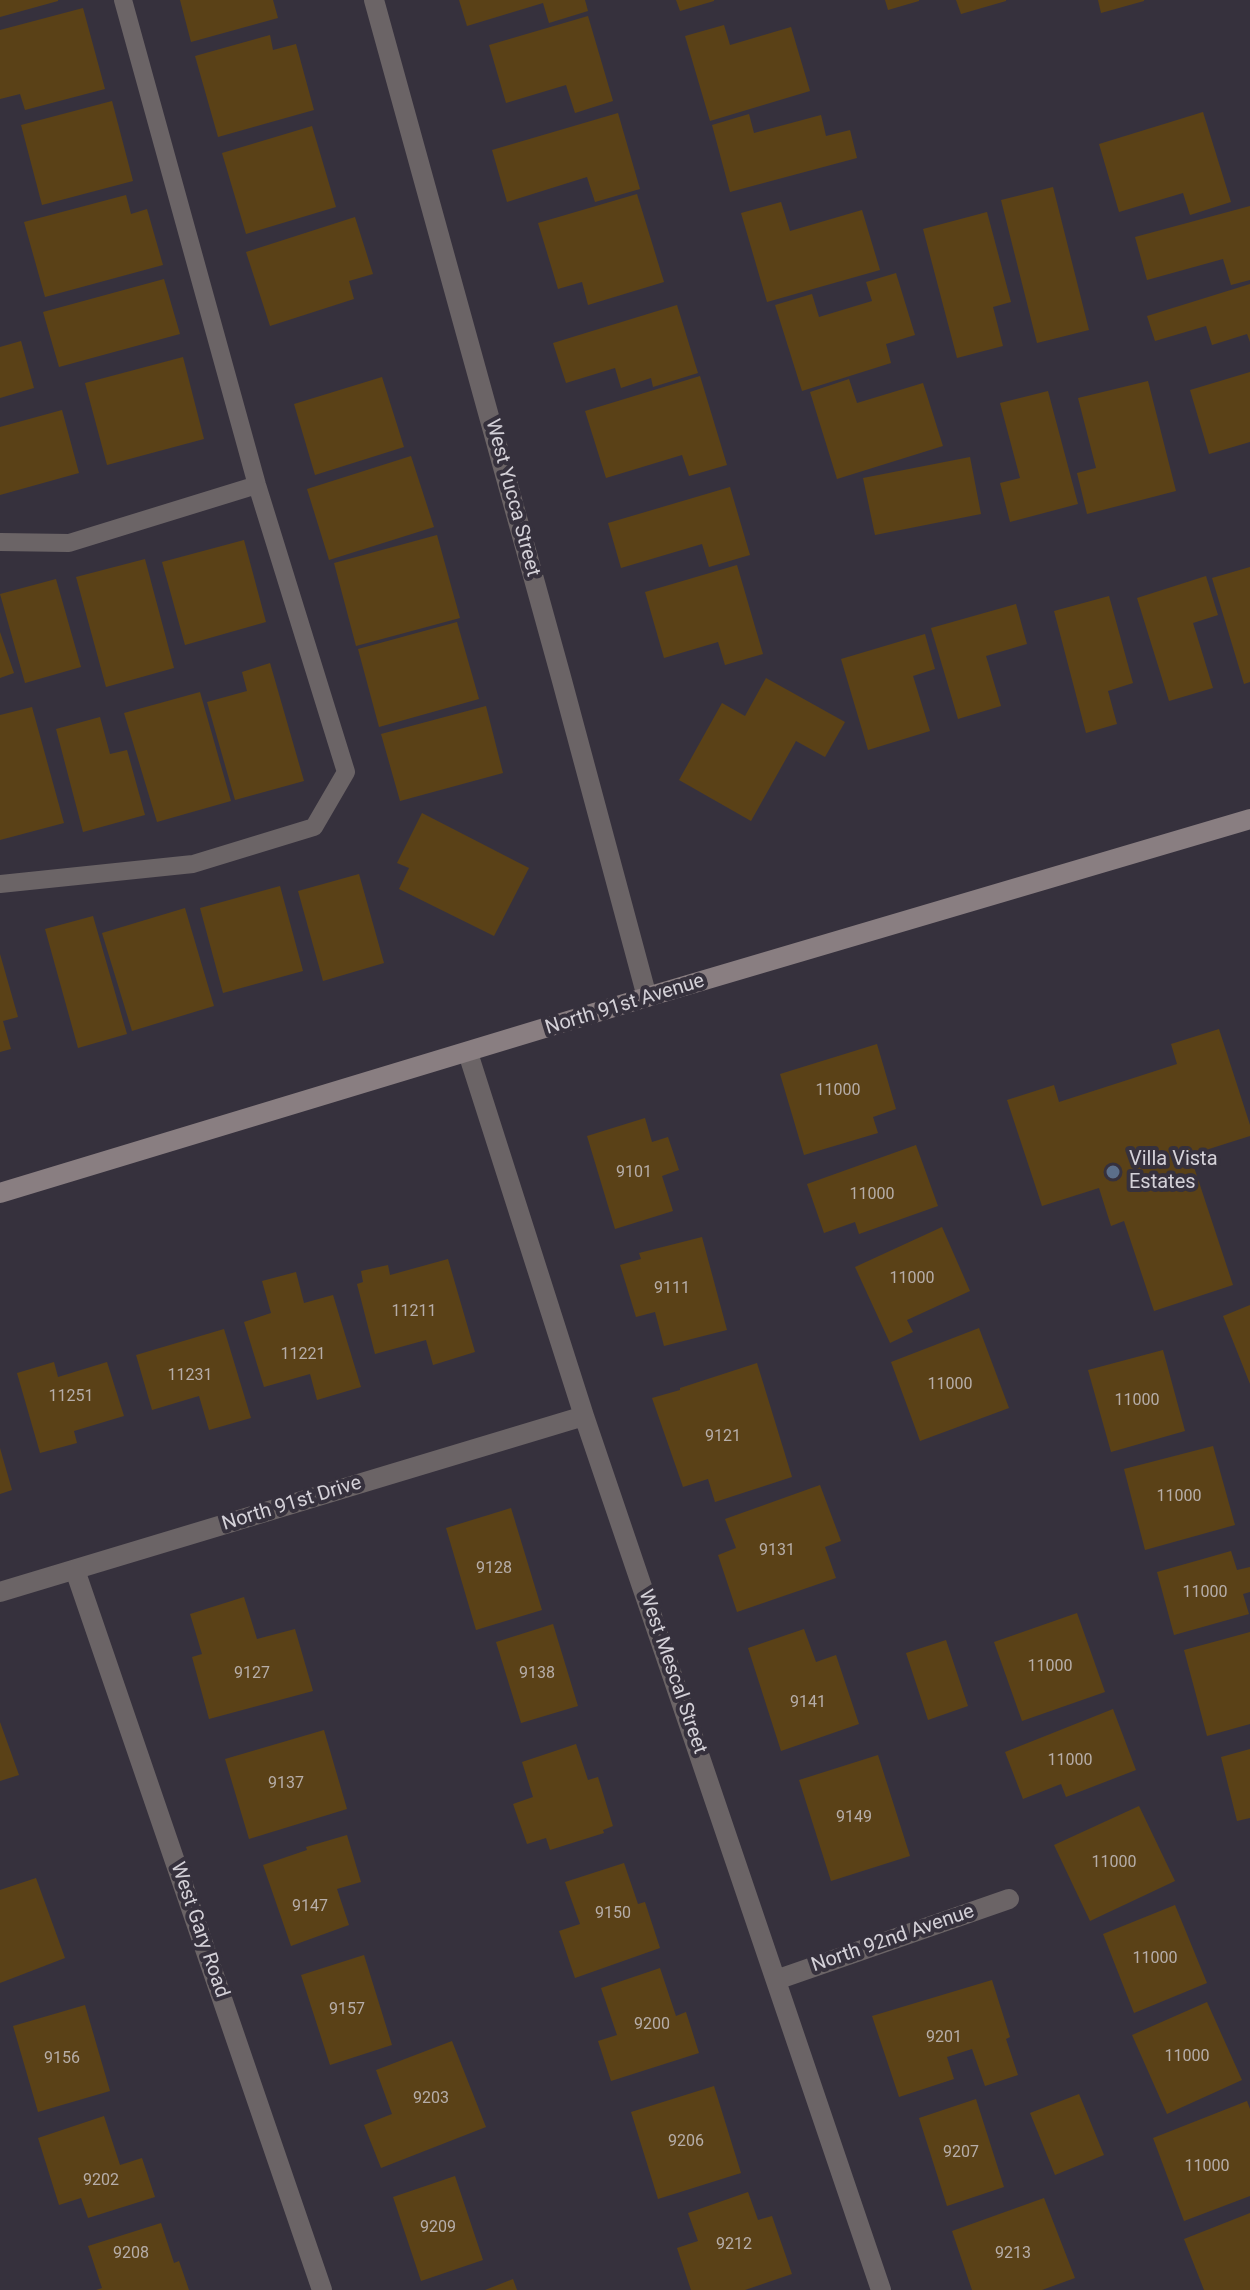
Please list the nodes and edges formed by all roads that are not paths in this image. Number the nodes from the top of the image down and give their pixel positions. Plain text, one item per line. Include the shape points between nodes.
1 (123, 0) edge
2 (374, 0) edge
3 (257, 485) junction
4 (0, 542) edge
5 (1250, 819) edge
6 (0, 884) edge
7 (647, 997) junction
8 (468, 1053) junction
9 (0, 1193) edge
10 (584, 1416) junction
11 (75, 1570) junction
12 (0, 1592) edge
13 (1009, 1899) dead end
14 (776, 1980) junction
15 (322, 2290) edge
16 (881, 2290) edge

1 - 3 lane
2 - 7 street, West Yucca Street
3 - 4 lane via 69,543
3 - 6 lane via 346,772 314,827 193,864
5 - 7 main road, North 91st Avenue
7 - 8 main road, North 91st Avenue
8 - 9 main road, North 91st Avenue
8 - 10 street, West Mescal Street
10 - 11 street, North 91st Drive
10 - 14 street, West Mescal Street
11 - 12 street, North 91st Drive
11 - 15 street, West Gary Road
13 - 14 street, North 92nd Avenue
14 - 16 street, West Mescal Street

